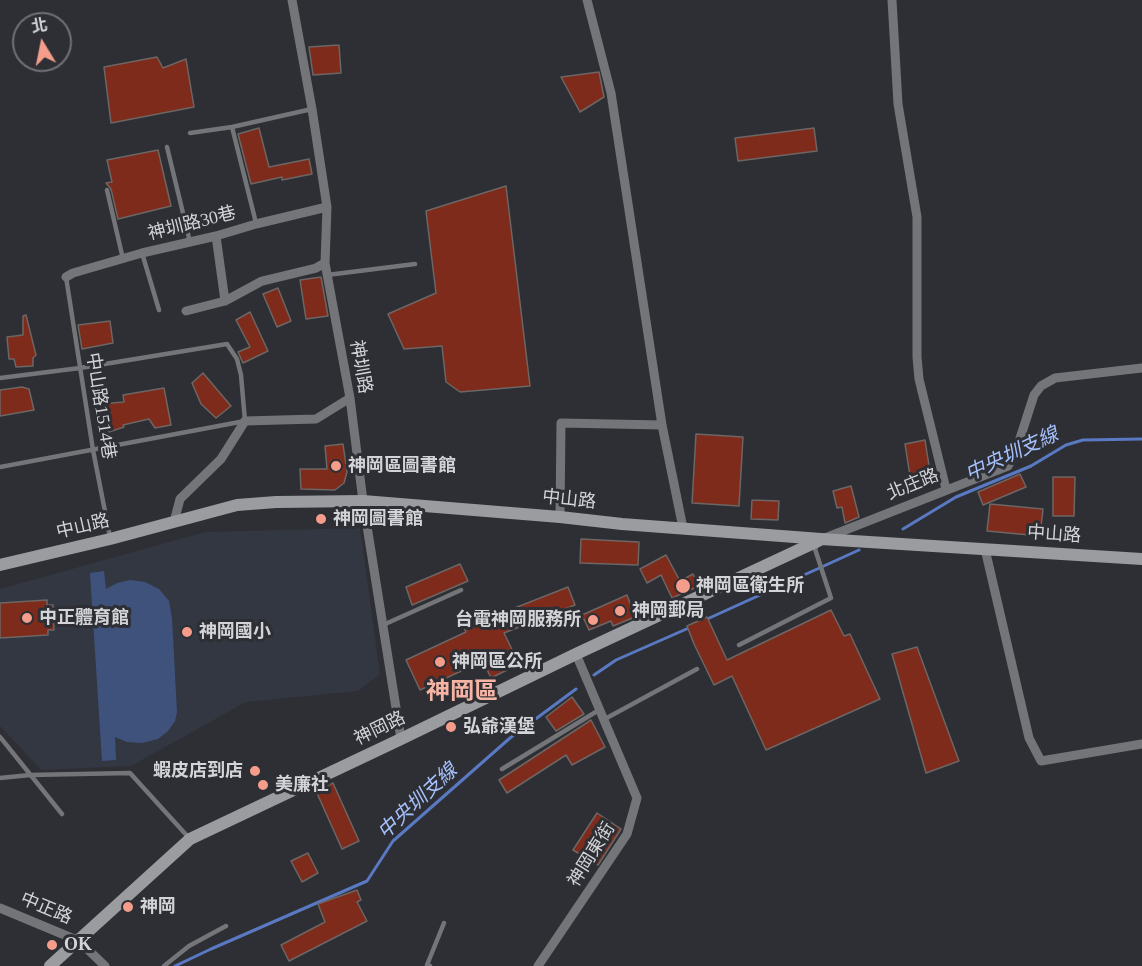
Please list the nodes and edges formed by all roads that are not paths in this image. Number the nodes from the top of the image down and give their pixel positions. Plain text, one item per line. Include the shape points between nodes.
1 (292, 0) edge
2 (587, 0) edge
3 (892, 0) edge
4 (312, 109) junction
5 (232, 127) junction
6 (190, 133) dead end
7 (167, 147) dead end
8 (107, 190) dead end
9 (327, 207) junction
10 (256, 224) junction
11 (216, 236) junction
12 (190, 242) junction
13 (142, 253) junction
14 (123, 259) junction
15 (325, 263) junction
16 (415, 264) dead end
17 (327, 275) junction
18 (66, 277) joint
19 (225, 301) junction
20 (159, 310) dead end
21 (186, 311) dead end
22 (80, 368) junction
23 (1142, 368) edge
24 (0, 378) edge
25 (350, 398) junction
26 (245, 421) junction
27 (663, 425) junction
28 (93, 450) junction
29 (0, 467) edge
30 (946, 489) junction
31 (363, 501) junction
32 (560, 517) junction
33 (174, 522) junction
34 (683, 528) junction
35 (110, 539) junction
36 (821, 539) junction
37 (985, 549) junction
38 (1142, 559) edge
39 (0, 565) edge
40 (460, 590) dead end
41 (383, 625) junction
42 (739, 645) dead end
43 (576, 654) junction
44 (697, 669) dead end
45 (599, 710) junction
46 (603, 720) junction
47 (0, 737) edge
48 (401, 739) junction
49 (1142, 744) edge
50 (502, 769) dead end
51 (30, 774) junction
52 (0, 778) edge
53 (62, 814) dead end
54 (190, 839) junction
55 (0, 908) edge
56 (444, 923) dead end
57 (226, 926) dead end
58 (79, 941) junction
59 (50, 966) edge
60 (105, 966) edge
61 (164, 966) edge
62 (430, 966) edge
63 (538, 966) edge

1 - 4 street, 神圳路
2 - 27 street via 611,93
3 - 30 street via 898,104 917,217 919,380
4 - 5 lane
4 - 9 street, 神圳路
5 - 6 lane
5 - 10 lane
7 - 12 lane
8 - 14 lane
9 - 10 street, 神圳路30巷
9 - 15 street, 神圳路
10 - 11 street, 神圳路30巷
11 - 12 street, 神圳路30巷
11 - 19 street
12 - 13 street, 神圳路30巷
13 - 14 street, 神圳路30巷
13 - 20 lane
14 - 18 street, 神圳路30巷
15 - 17 street, 神圳路
15 - 19 street via 262,281
16 - 17 lane
17 - 25 street, 神圳路
18 - 22 lane, 中山路1514巷
19 - 21 street
22 - 24 lane
22 - 26 lane via 227,344 241,375
22 - 28 lane, 中山路1514巷
23 - 30 street, 北庄路 via 1055,378 1041,386 1034,395 1008,466
25 - 26 street via 316,420
25 - 31 street, 神圳路
26 - 28 lane
26 - 33 street via 221,459 180,500
27 - 32 street via 561,423
27 - 34 street
28 - 29 lane
28 - 35 lane, 中山路1514巷
30 - 36 street, 北庄路
31 - 32 street, 中山路
31 - 33 street, 中山路 via 237,505
31 - 41 street, 神圳路
32 - 34 street, 中山路
33 - 35 street, 中山路
34 - 36 street, 中山路
35 - 39 street, 中山路
36 - 37 street, 中山路
36 - 42 lane via 815,549 831,598
36 - 43 street, 神岡路
37 - 38 street, 中山路
37 - 49 street via 1029,738 1041,761
40 - 41 lane
41 - 48 street, 神圳路
43 - 45 street, 神岡東街
43 - 48 street, 神岡路
44 - 46 lane
45 - 46 street, 神岡東街
45 - 50 lane
46 - 63 street, 神岡東街 via 637,798 627,834
47 - 51 lane
48 - 54 street, 神岡路
51 - 52 lane
51 - 53 lane
51 - 54 lane via 130,773
54 - 58 street, 神岡路
55 - 58 street, 中正路
56 - 62 lane via 427,965
57 - 61 lane via 189,946
58 - 59 street, 神岡路
58 - 60 street

